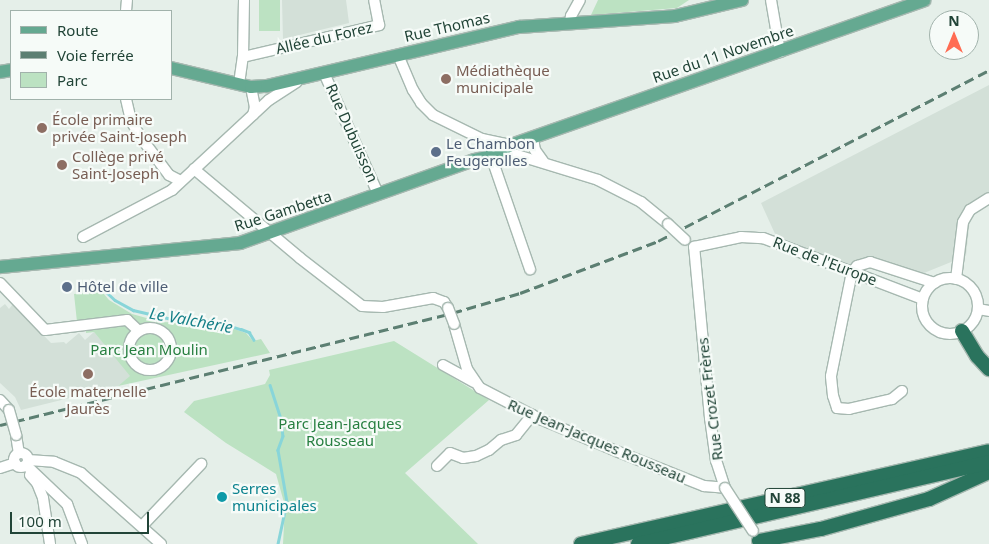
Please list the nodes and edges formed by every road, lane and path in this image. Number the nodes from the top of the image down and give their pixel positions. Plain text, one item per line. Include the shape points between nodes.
1 (244, 0) edge
2 (374, 0) edge
3 (580, 0) edge
4 (742, 0) edge
5 (771, 0) edge
6 (924, 0) edge
7 (570, 22) junction
8 (780, 52) junction
9 (398, 55) junction
10 (243, 57) junction
11 (172, 68) edge
12 (324, 73) junction
13 (309, 76) junction
14 (245, 86) junction
15 (126, 101) edge
16 (253, 115) junction
17 (533, 138) junction
18 (482, 139) junction
19 (508, 148) junction
20 (491, 156) junction
21 (474, 160) junction
22 (543, 162) junction
23 (194, 169) junction
24 (181, 182) junction
25 (378, 194) junction
26 (989, 198) edge
27 (272, 233) junction
28 (83, 237) dead end
29 (694, 247) junction
30 (0, 266) edge
31 (530, 269) dead end
32 (852, 272) junction
33 (0, 277) edge
34 (956, 279) junction
35 (0, 283) edge
36 (935, 283) junction
37 (923, 299) junction
38 (978, 309) junction
39 (989, 311) edge
40 (139, 331) junction
41 (962, 331) junction
42 (443, 365) dead end
43 (989, 369) edge
44 (474, 382) junction
45 (902, 391) dead end
46 (0, 400) edge
47 (532, 415) junction
48 (989, 450) edge
49 (989, 462) edge
50 (23, 464) junction
51 (201, 464) dead end
52 (437, 466) dead end
53 (0, 468) edge
54 (989, 472) edge
55 (725, 488) junction
56 (142, 526) junction
57 (756, 540) edge
58 (50, 544) edge
59 (82, 544) edge
60 (161, 544) edge
61 (581, 544) edge
62 (638, 544) edge

1 - 10 street
2 - 10 street, Allée du Forez via 380,25
3 - 7 street
4 - 7 main road, Rue Thomas via 675,16
5 - 8 street
6 - 8 main road, Rue du 11 Novembre
7 - 9 main road, Rue Thomas via 519,27
8 - 17 main road, Rue du 11 Novembre
9 - 12 main road, Rue Thomas
9 - 18 street via 421,103 440,120
10 - 14 street
11 - 14 main road
12 - 13 main road, Rue Thomas
12 - 25 street, Rue Dubuisson
13 - 14 main road, Rue Thomas via 267,86
13 - 16 street via 284,88
14 - 16 street via 255,107
15 - 24 street via 131,121 156,159 168,175
16 - 23 street
17 - 19 main road, Rue Gambetta
17 - 22 street via 535,150
18 - 19 street
18 - 21 street via 484,152
19 - 20 main road, Rue Gambetta
19 - 22 street
20 - 21 main road, Rue Gambetta
20 - 31 street
21 - 25 main road, Rue Gambetta
22 - 29 street, bridge via 622,191 641,202
23 - 24 street
23 - 27 street
24 - 28 street via 172,190
25 - 27 main road, Rue Gambetta
26 - 34 street via 970,210 963,222
27 - 30 main road, Rue Gambetta via 240,243
27 - 44 street, bridge via 362,306 378,307 433,298 444,302
29 - 32 street, Rue de l'Europe via 741,237 763,238
29 - 55 street, Rue Crozet Frères via 710,418 716,461
30 - 33 street
32 - 36 street via 857,266 870,262
32 - 37 street, Rue de l'Europe
32 - 45 street via 831,376 837,408 849,410 892,399
34 - 36 street via 947,278
34 - 38 street via 970,286 978,301
35 - 40 street via 45,330 127,320
36 - 37 street
37 - 41 street via 922,308 929,324 945,333
38 - 39 street
38 - 41 street via 970,326
40 - 40 street via 152,328 165,334 171,346 164,364 152,370 139,367 130,357 129,344
41 - 43 highway
42 - 44 street, Rue Jean-Jacques Rousseau
44 - 47 street, Rue Jean-Jacques Rousseau
46 - 50 street, bridge via 9,410 19,453 25,454
47 - 52 street via 516,436 501,440 476,456 463,458 450,453
47 - 55 street, Rue Jean-Jacques Rousseau via 704,486
48 - 61 highway, N 88
49 - 62 highway, N 88
50 - 53 street
50 - 56 street via 54,462 81,474
50 - 58 street via 43,498
50 - 59 street via 67,504
51 - 56 street
54 - 57 highway via 913,504 821,529
55 - 57 street, Rue Crozet Frères, bridge
56 - 60 street

